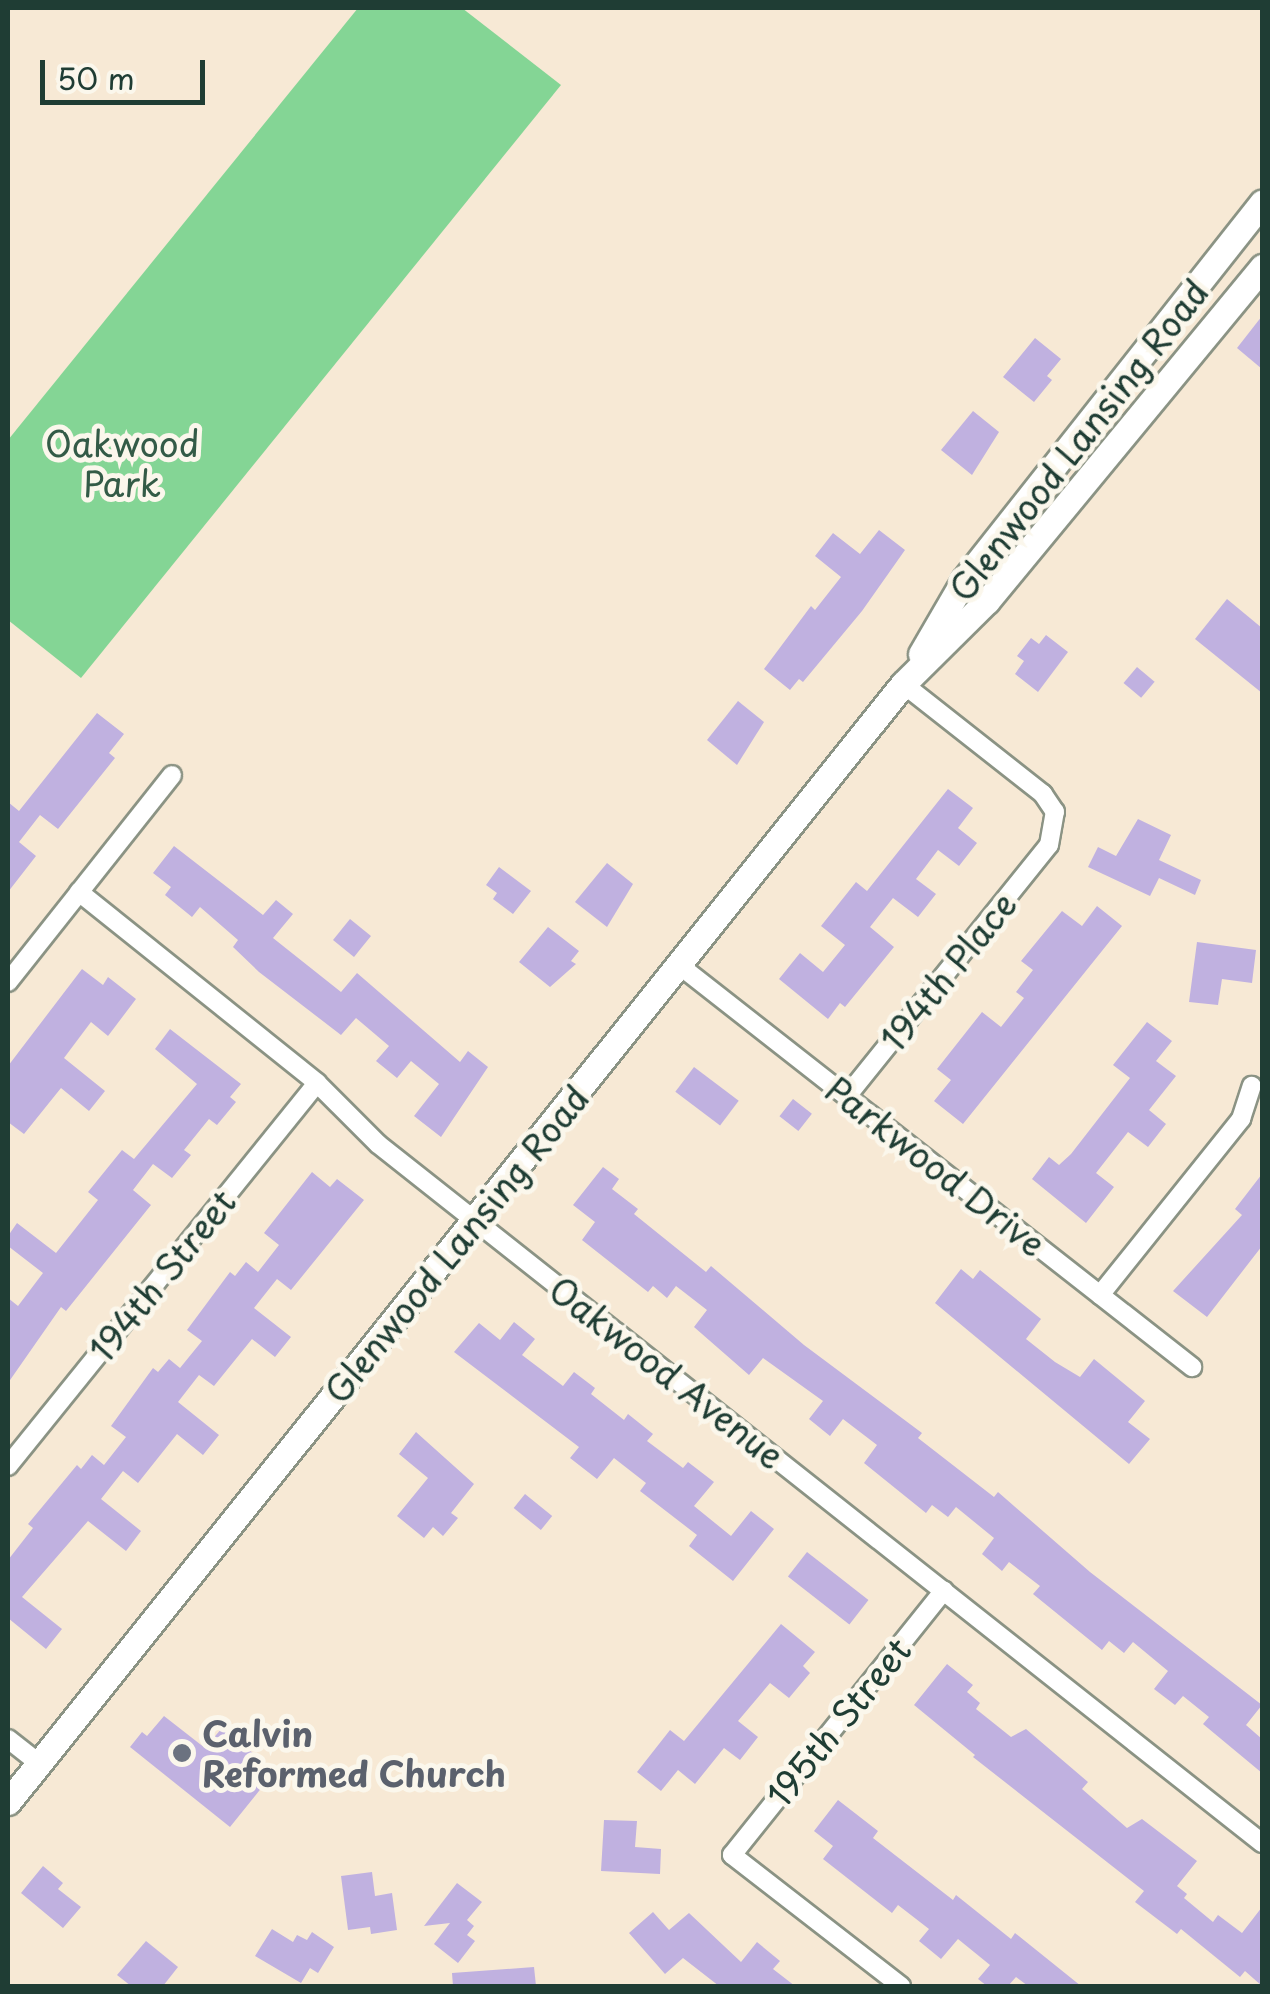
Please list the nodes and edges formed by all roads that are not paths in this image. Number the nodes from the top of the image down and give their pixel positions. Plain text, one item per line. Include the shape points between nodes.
1 (1262, 202) edge
2 (1262, 267) edge
3 (904, 684) junction
4 (172, 776) dead end
5 (79, 892) junction
6 (679, 965) junction
7 (8, 982) edge
8 (318, 1083) junction
9 (1252, 1086) dead end
10 (847, 1096) junction
11 (475, 1220) junction
12 (1100, 1295) junction
13 (1192, 1367) dead end
14 (8, 1466) edge
15 (944, 1590) junction
16 (8, 1738) edge
17 (39, 1764) junction
18 (8, 1802) edge
19 (1262, 1843) edge
20 (901, 1986) edge

1 - 3 main road, Glenwood Lansing Road via 964,580
2 - 3 main road, Glenwood Lansing Road via 987,601
3 - 6 main road, Glenwood Lansing Road
3 - 10 street, 194th Place via 1044,794 1055,812 1048,844
4 - 5 street
5 - 7 street
5 - 8 street, Oakwood Avenue
6 - 10 street, Parkwood Drive
6 - 11 main road, Glenwood Lansing Road
8 - 11 street, Oakwood Avenue via 378,1144
8 - 14 street, 194th Street
9 - 12 street via 1241,1118
10 - 12 street, Parkwood Drive
11 - 15 street, Oakwood Avenue
11 - 17 main road, Glenwood Lansing Road
12 - 13 street, Parkwood Drive
15 - 19 street, Oakwood Avenue
15 - 20 street, 195th Street via 732,1855
16 - 17 street
17 - 18 main road, Glenwood Lansing Road

